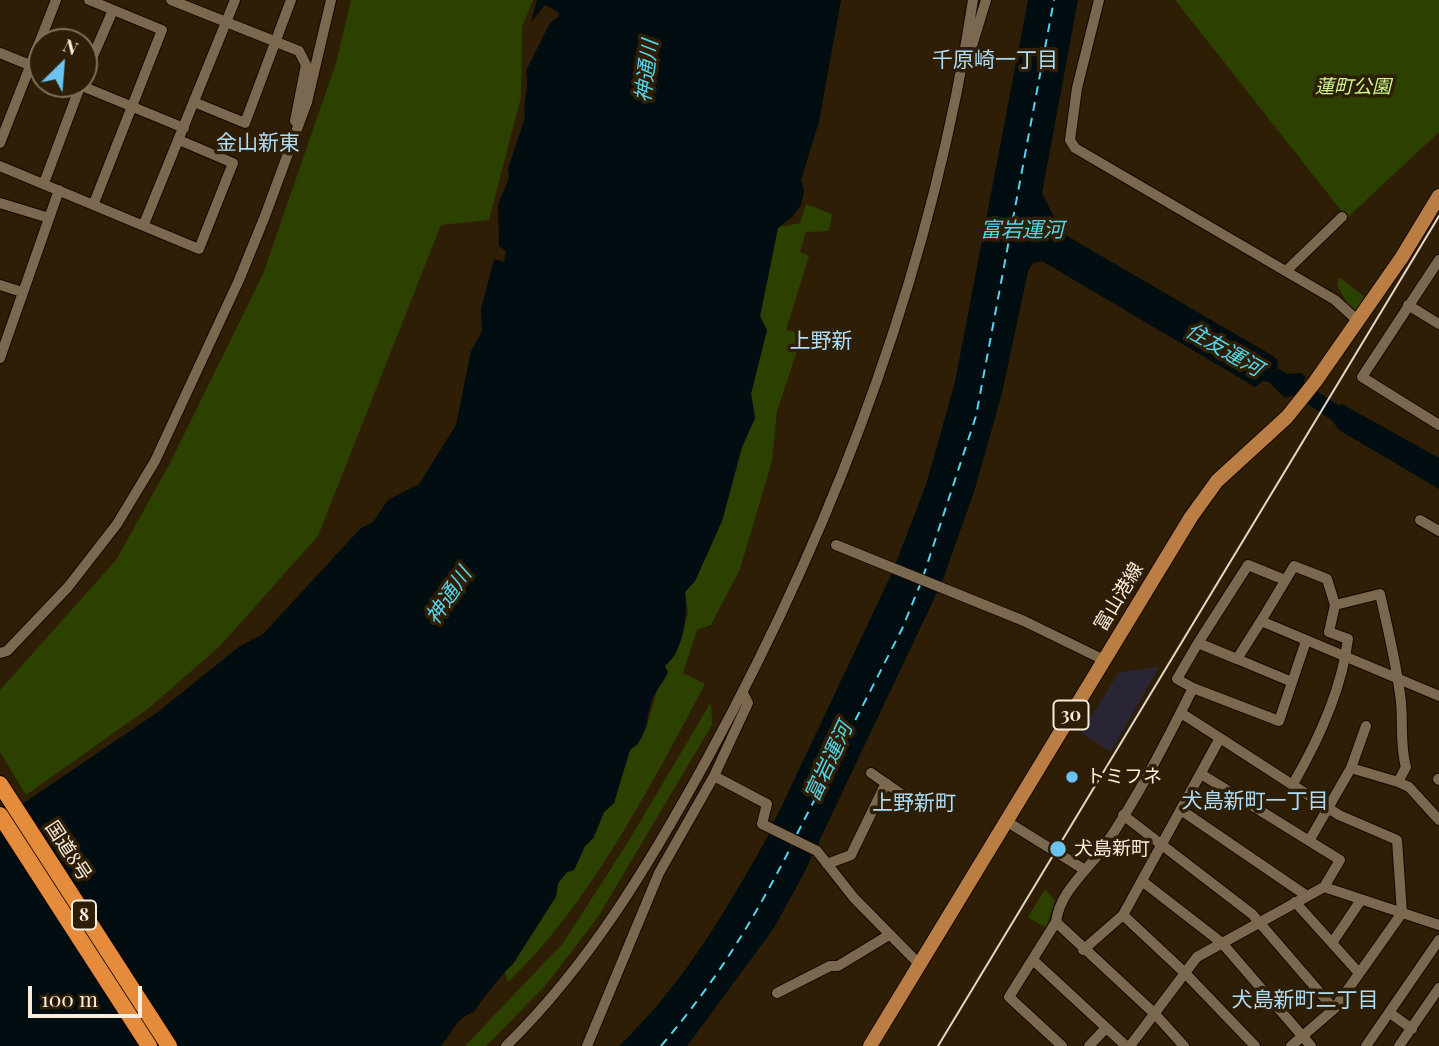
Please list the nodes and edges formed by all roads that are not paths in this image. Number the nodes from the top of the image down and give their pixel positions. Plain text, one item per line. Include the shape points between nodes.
1 (56, 0) edge
2 (89, 0) edge
3 (234, 0) edge
4 (291, 0) edge
5 (331, 0) edge
6 (973, 0) edge
7 (986, 0) edge
8 (1099, 0) edge
9 (174, 1) edge
10 (113, 10) junction
11 (227, 22) junction
12 (45, 28) edge
13 (278, 41) junction
14 (98, 44) edge
15 (966, 48) junction
16 (0, 53) edge
17 (28, 64) edge
18 (28, 70) edge
19 (98, 91) edge
20 (75, 98) edge
21 (194, 102) junction
22 (133, 107) junction
23 (184, 128) junction
24 (296, 133) junction
25 (179, 140) junction
26 (0, 143) edge
27 (0, 166) edge
28 (44, 183) junction
29 (59, 190) junction
30 (1439, 196) edge
31 (0, 202) edge
32 (94, 203) junction
33 (1342, 217) dead end
34 (49, 219) junction
35 (144, 223) junction
36 (1437, 266) edge
37 (1286, 271) junction
38 (0, 285) edge
39 (22, 292) junction
40 (1408, 305) junction
41 (1358, 321) junction
42 (1439, 324) edge
43 (0, 358) edge
44 (1439, 425) edge
45 (1420, 520) dead end
46 (1439, 531) edge
47 (836, 545) dead end
48 (1285, 580) junction
49 (1335, 605) junction
50 (1261, 621) junction
51 (1306, 641) junction
52 (1198, 643) junction
53 (0, 653) edge
54 (1237, 659) junction
55 (1346, 659) junction
56 (1104, 660) junction
57 (1398, 678) junction
58 (1292, 682) junction
59 (1193, 688) junction
60 (743, 693) junction
61 (1439, 696) edge
62 (1181, 713) junction
63 (1366, 726) dead end
64 (1220, 738) junction
65 (1351, 768) junction
66 (871, 773) dead end
67 (1201, 774) junction
68 (714, 776) junction
69 (1398, 782) junction
70 (886, 783) junction
71 (0, 784) edge
72 (1293, 784) junction
73 (1328, 807) junction
74 (923, 809) dead end
75 (1181, 810) junction
76 (0, 815) edge
77 (1123, 815) junction
78 (1439, 820) edge
79 (1006, 821) junction
80 (1309, 841) junction
81 (1162, 844) junction
82 (827, 864) junction
83 (1085, 870) junction
84 (1142, 881) junction
85 (1324, 887) junction
86 (1307, 896) junction
87 (1361, 900) junction
88 (1296, 902) junction
89 (1402, 913) junction
90 (1123, 915) junction
91 (1056, 922) junction
92 (1259, 922) junction
93 (1439, 925) edge
94 (889, 935) junction
95 (1439, 940) edge
96 (1222, 943) junction
97 (1332, 943) junction
98 (1083, 950) junction
99 (1033, 960) junction
100 (920, 965) junction
101 (1185, 973) junction
102 (1359, 973) junction
103 (1439, 988) edge
104 (777, 993) dead end
105 (1334, 1009) junction
106 (1390, 1013) junction
107 (1154, 1014) junction
108 (1106, 1028) junction
109 (1412, 1029) junction
110 (1303, 1036) junction
111 (149, 1046) edge
112 (169, 1046) edge
113 (506, 1046) edge
114 (587, 1046) edge
115 (870, 1046) edge
116 (1062, 1046) edge
117 (1089, 1046) edge
118 (1128, 1046) edge
119 (1184, 1046) edge
120 (1255, 1046) edge
121 (1291, 1046) edge
122 (1311, 1046) edge
123 (1366, 1046) edge
124 (1399, 1046) edge

1 - 12 street
2 - 10 street
3 - 11 street
4 - 13 street
5 - 24 street
6 - 15 street
7 - 15 street via 972,46
8 - 37 street via 1077,88 1070,140 1075,148
9 - 11 street
10 - 14 street
10 - 22 street via 162,30
11 - 13 street
11 - 21 street
13 - 21 street via 245,123
13 - 24 street via 299,51 306,65
15 - 60 street via 923,233 878,381 803,572
16 - 17 street
18 - 26 street
19 - 22 street
20 - 28 street
21 - 23 street
22 - 23 street
22 - 32 street
23 - 25 street
24 - 53 street via 239,280 156,461 117,524 68,587
25 - 35 street
25 - 35 street via 233,163 199,249
27 - 28 street
28 - 29 street
29 - 32 street
29 - 34 street
30 - 41 main road, 富山港線 / 30
31 - 34 street
32 - 35 street
33 - 37 street
34 - 39 street
36 - 40 street
37 - 41 street via 1335,300
38 - 39 street
39 - 43 street
40 - 42 street
40 - 44 street via 1362,377
41 - 56 main road, 富山港線 / 30 via 1297,404 1203,499
45 - 46 street
47 - 56 street via 1062,638
48 - 49 street via 1294,566 1327,579
48 - 50 street
48 - 52 street via 1248,565
49 - 55 street via 1329,632 1348,639
49 - 57 street via 1380,594
50 - 51 street
50 - 54 street
51 - 55 street
51 - 58 street
52 - 54 street
52 - 59 street via 1177,679
54 - 58 street
55 - 57 street
55 - 72 street via 1311,754
56 - 79 main road, 富山港線 / 30
57 - 61 street
57 - 69 street via 1406,767
58 - 59 street via 1279,721
59 - 62 street
60 - 68 street via 748,703
60 - 113 street via 659,844 607,926
62 - 64 street
62 - 77 street
63 - 65 street
64 - 67 street
64 - 72 street
65 - 69 street
65 - 73 street
66 - 70 street
67 - 75 street
67 - 80 street
68 - 82 street via 766,804 762,824 817,850
68 - 114 street via 659,873
69 - 78 street
70 - 74 street
70 - 82 street via 850,855
71 - 112 highway, 国道8号 / 8
72 - 73 street
73 - 80 street
73 - 89 street via 1398,840
75 - 81 street
75 - 86 street
76 - 111 highway, 国道8号 / 8
77 - 81 street
77 - 83 street
79 - 83 street
79 - 100 main road, 富山港線 / 30
80 - 85 street via 1340,860
81 - 84 street
81 - 92 street
82 - 94 street
83 - 91 street via 1058,904
84 - 90 street
84 - 96 street
85 - 86 street
85 - 87 street
86 - 88 street
87 - 89 street
87 - 97 street
88 - 92 street
88 - 97 street
89 - 93 street
89 - 102 street
90 - 98 street
90 - 101 street
91 - 98 street
91 - 99 street
92 - 96 street
92 - 105 street
94 - 100 street
94 - 104 street via 838,966
95 - 106 street
96 - 101 street via 1197,957
96 - 110 street
97 - 102 street
98 - 107 street
99 - 108 street
99 - 116 street via 1009,997
100 - 115 main road, 富山港線 / 30
101 - 107 street
101 - 120 street
102 - 105 street
103 - 109 street
105 - 110 street
106 - 109 street
106 - 123 street
107 - 118 street
107 - 119 street
108 - 117 street
108 - 118 street
109 - 124 street
110 - 121 street
110 - 122 street

